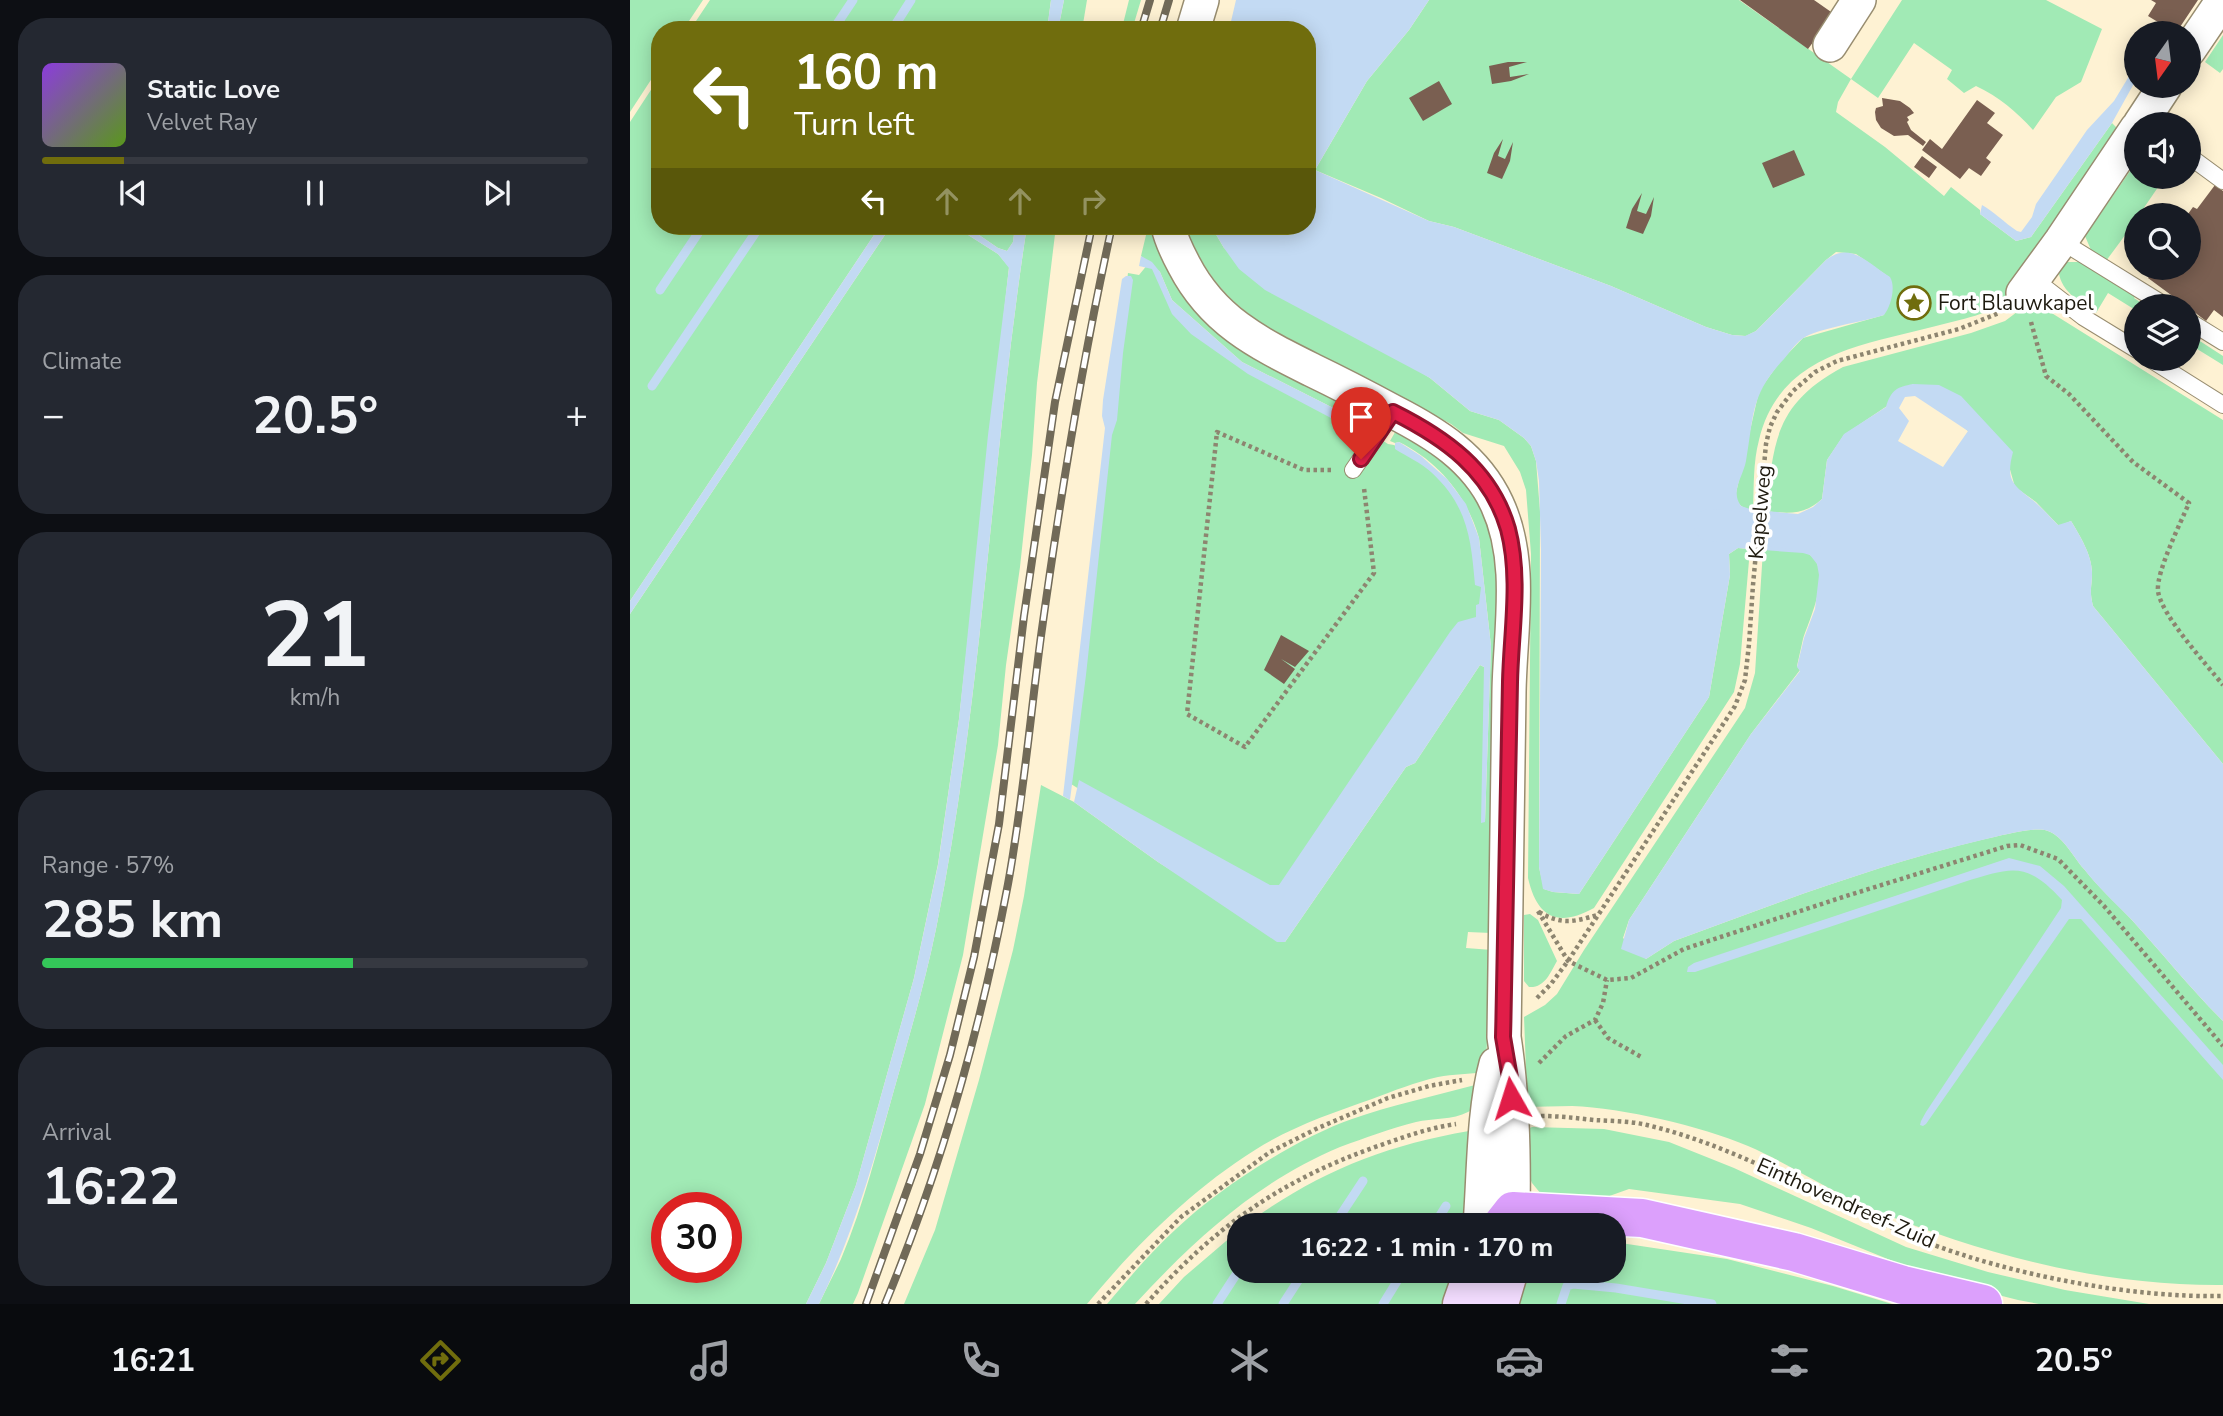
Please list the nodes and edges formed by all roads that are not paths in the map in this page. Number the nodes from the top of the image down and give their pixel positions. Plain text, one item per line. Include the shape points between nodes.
1 (1202, 0) edge
2 (1858, 0) edge
3 (2223, 0) edge
4 (1196, 21) edge
5 (2202, 31) edge
6 (1830, 45) dead end
7 (2124, 149) edge
8 (2201, 165) edge
9 (2223, 181) edge
10 (1170, 235) edge
11 (2061, 241) junction
12 (2029, 286) joint
13 (2147, 294) edge
14 (2201, 328) edge
15 (2124, 342) edge
16 (2223, 342) edge
17 (2169, 371) edge
18 (2223, 405) edge
19 (1393, 412) junction
20 (1357, 465) road end
21 (1502, 1213) edge
22 (1626, 1219) edge
23 (1469, 1283) edge
24 (1505, 1283) edge
25 (1462, 1304) edge
26 (1499, 1304) edge
27 (1983, 1304) edge

1 - 4 street
2 - 6 street
3 - 5 street
7 - 11 street
8 - 9 lane
10 - 19 street via 1194,284 1226,320
11 - 12 street
11 - 13 lane
12 - 15 lane
14 - 16 lane
17 - 18 lane
19 - 20 lane
19 - 21 street via 1427,429 1477,471 1508,530 1514,576 1500,1119
22 - 27 highway via 1794,1252
23 - 25 main road
24 - 26 main road

